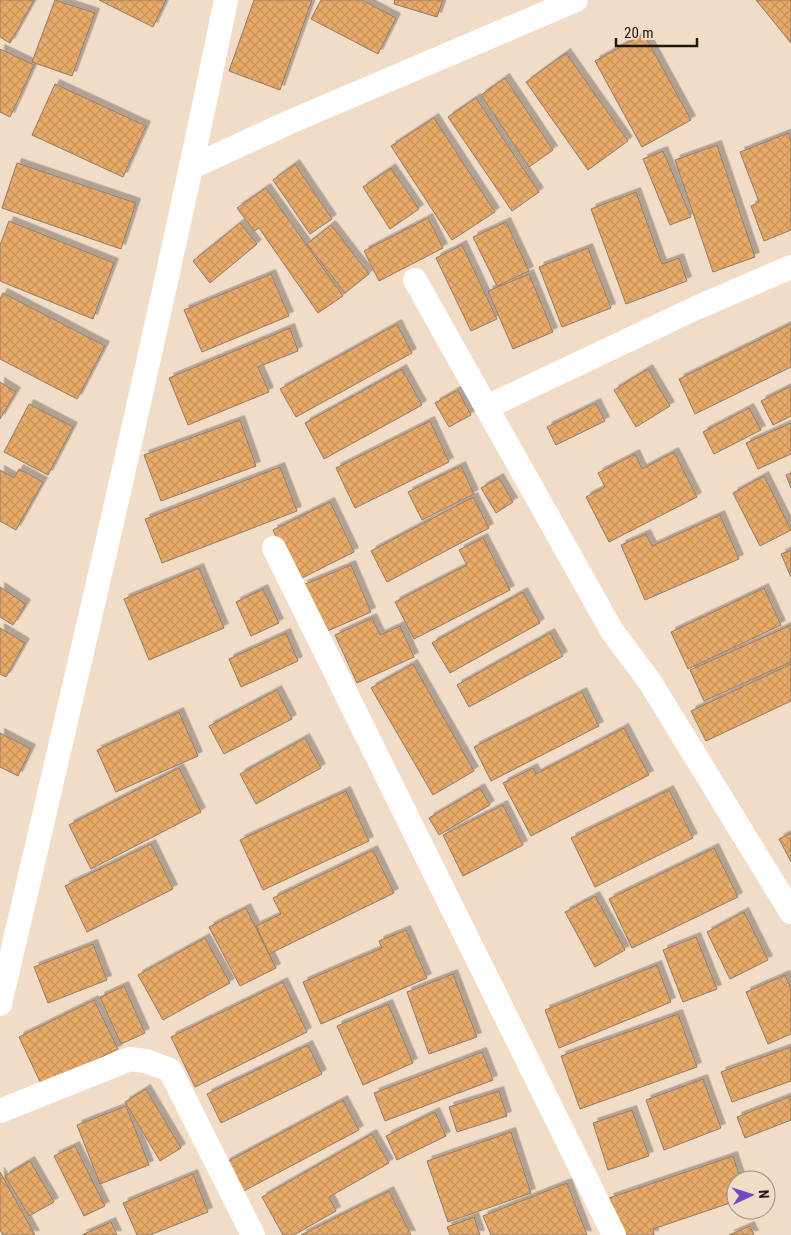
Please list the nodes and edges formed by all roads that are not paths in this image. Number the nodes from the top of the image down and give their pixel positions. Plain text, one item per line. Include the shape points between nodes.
1 (226, 0) edge
2 (576, 0) edge
3 (192, 167) junction
4 (791, 267) edge
5 (415, 280) dead end
6 (487, 407) junction
7 (274, 548) dead end
8 (791, 912) edge
9 (0, 1004) edge
10 (0, 1111) edge
11 (254, 1235) edge
12 (614, 1235) edge

1 - 3 street
2 - 3 street
3 - 9 street
4 - 6 street
5 - 6 street
6 - 8 street via 612,631 650,682
7 - 12 street
10 - 11 street via 130,1059 170,1070

